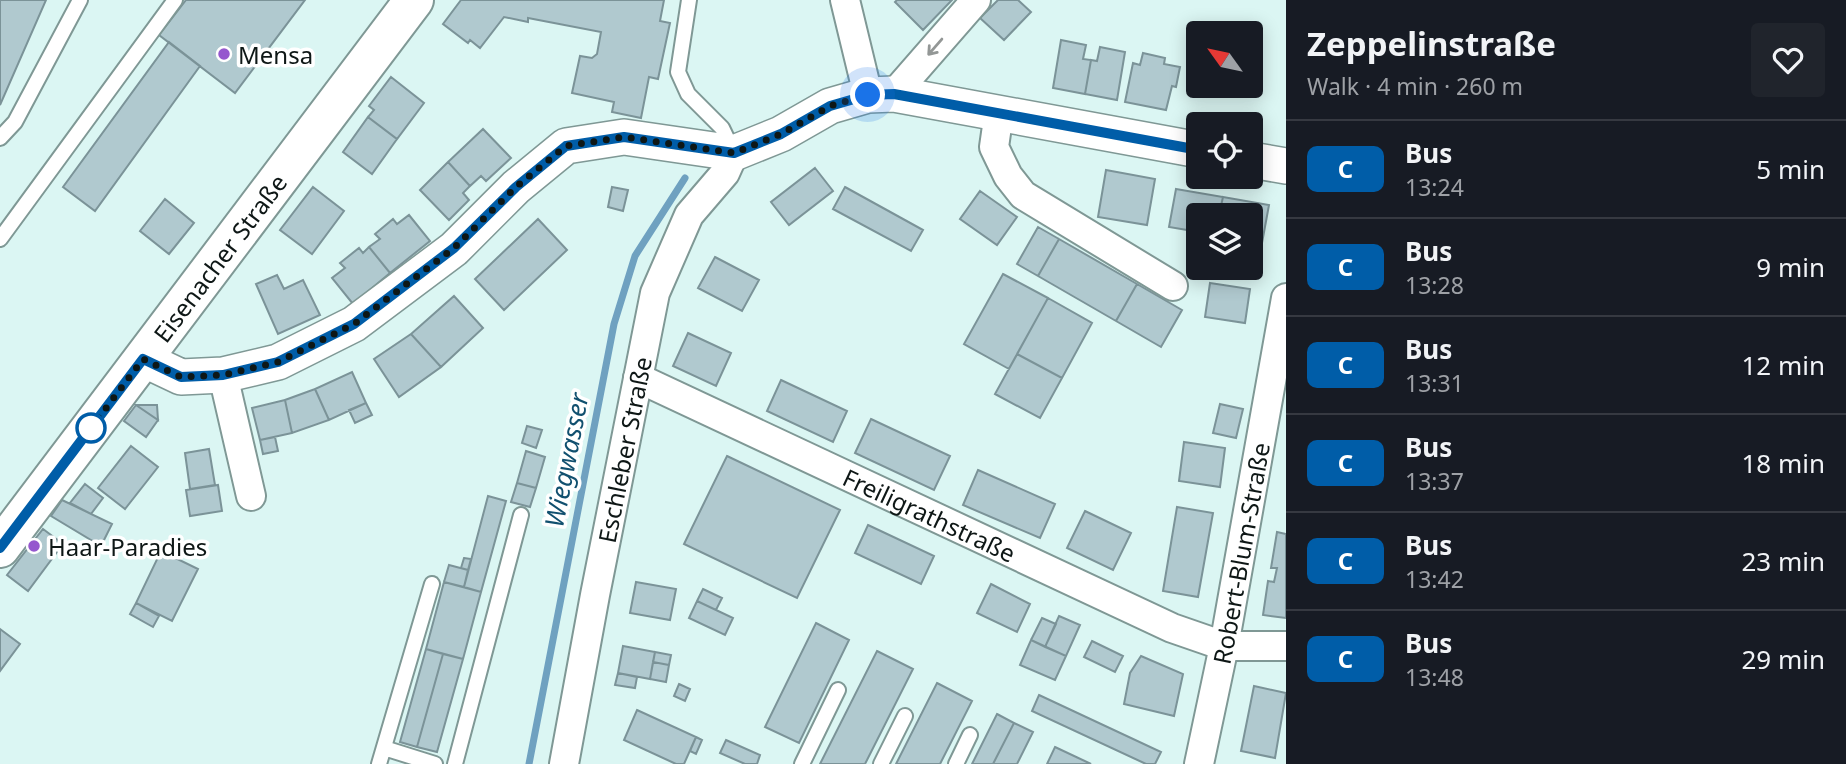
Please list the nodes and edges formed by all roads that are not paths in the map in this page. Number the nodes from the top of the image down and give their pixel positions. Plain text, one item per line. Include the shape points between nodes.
1 (80, 0) edge
2 (175, 0) edge
3 (414, 0) edge
4 (689, 0) edge
5 (845, 0) edge
6 (976, 0) edge
7 (881, 94) junction
8 (999, 112) junction
9 (0, 138) edge
10 (1186, 148) edge
11 (734, 153) junction
12 (1263, 162) edge
13 (1286, 166) edge
14 (0, 239) edge
15 (1173, 286) dead end
16 (1286, 298) edge
17 (143, 359) junction
18 (223, 375) junction
19 (638, 377) junction
20 (251, 496) dead end
21 (521, 515) dead end
22 (0, 548) edge
23 (432, 584) dead end
24 (1224, 646) junction
25 (1286, 646) edge
26 (838, 690) dead end
27 (905, 716) dead end
28 (970, 735) dead end
29 (384, 748) junction
30 (379, 764) edge
31 (435, 764) edge
32 (455, 764) edge
33 (564, 764) edge
34 (802, 764) edge
35 (881, 764) edge
36 (956, 764) edge
37 (1199, 764) edge

1 - 9 lane via 15,122
2 - 14 lane
3 - 17 main road, Eisenacher Straße
4 - 11 lane via 678,72 688,94 722,128
5 - 7 street
6 -> 7 street
7 - 8 street
7 - 11 street via 830,106 781,134
8 - 10 street
8 - 15 street via 994,147 1023,195
11 - 18 street via 624,137 566,146 454,248 354,324 278,362
11 - 19 street, Eschleber Straße via 725,173 689,215 655,293
12 - 13 street
16 - 24 street, Robert-Blum-Straße
17 - 18 street via 181,377
17 - 22 main road, Eisenacher Straße
18 - 20 street
19 - 24 street, Freiligrathstraße via 1172,628
19 - 33 street, Eschleber Straße
21 - 32 lane
23 - 29 lane
24 - 25 street, Freiligrathstraße
24 - 37 street, Robert-Blum-Straße
26 - 34 lane
27 - 35 lane
28 - 36 lane
29 - 30 lane
29 - 31 lane

